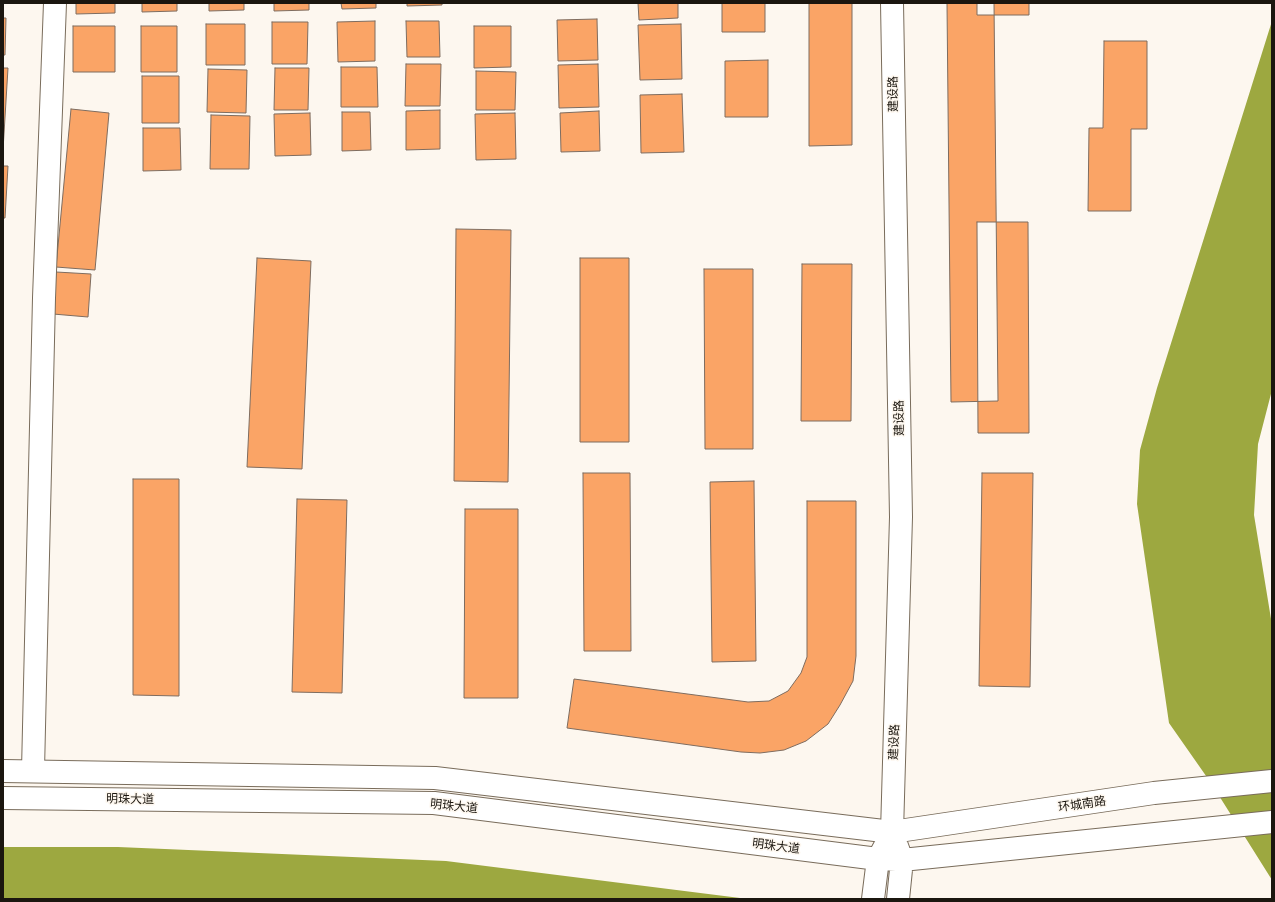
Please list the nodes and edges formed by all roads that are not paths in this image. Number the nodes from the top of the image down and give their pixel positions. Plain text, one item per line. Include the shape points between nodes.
1 (55, 3) edge
2 (892, 3) edge
3 (33, 770) junction
4 (3, 771) edge
5 (1272, 781) edge
6 (3, 798) edge
7 (1272, 822) edge
8 (892, 832) junction
9 (878, 859) junction
10 (902, 860) junction
11 (873, 899) edge
12 (898, 899) edge

1 - 3 main road via 44,290
2 - 8 main road, 建设路 via 901,517
3 - 4 main road
3 - 8 main road via 435,778
5 - 8 main road, 环城南路 via 1154,793
6 - 9 main road, 明珠大道 via 434,803
7 - 10 main road
8 - 9 main road, 建设路
8 - 10 main road, 建设路
9 - 10 main road, 明珠大道
9 - 11 main road, 建设路
10 - 12 main road, 建设路

